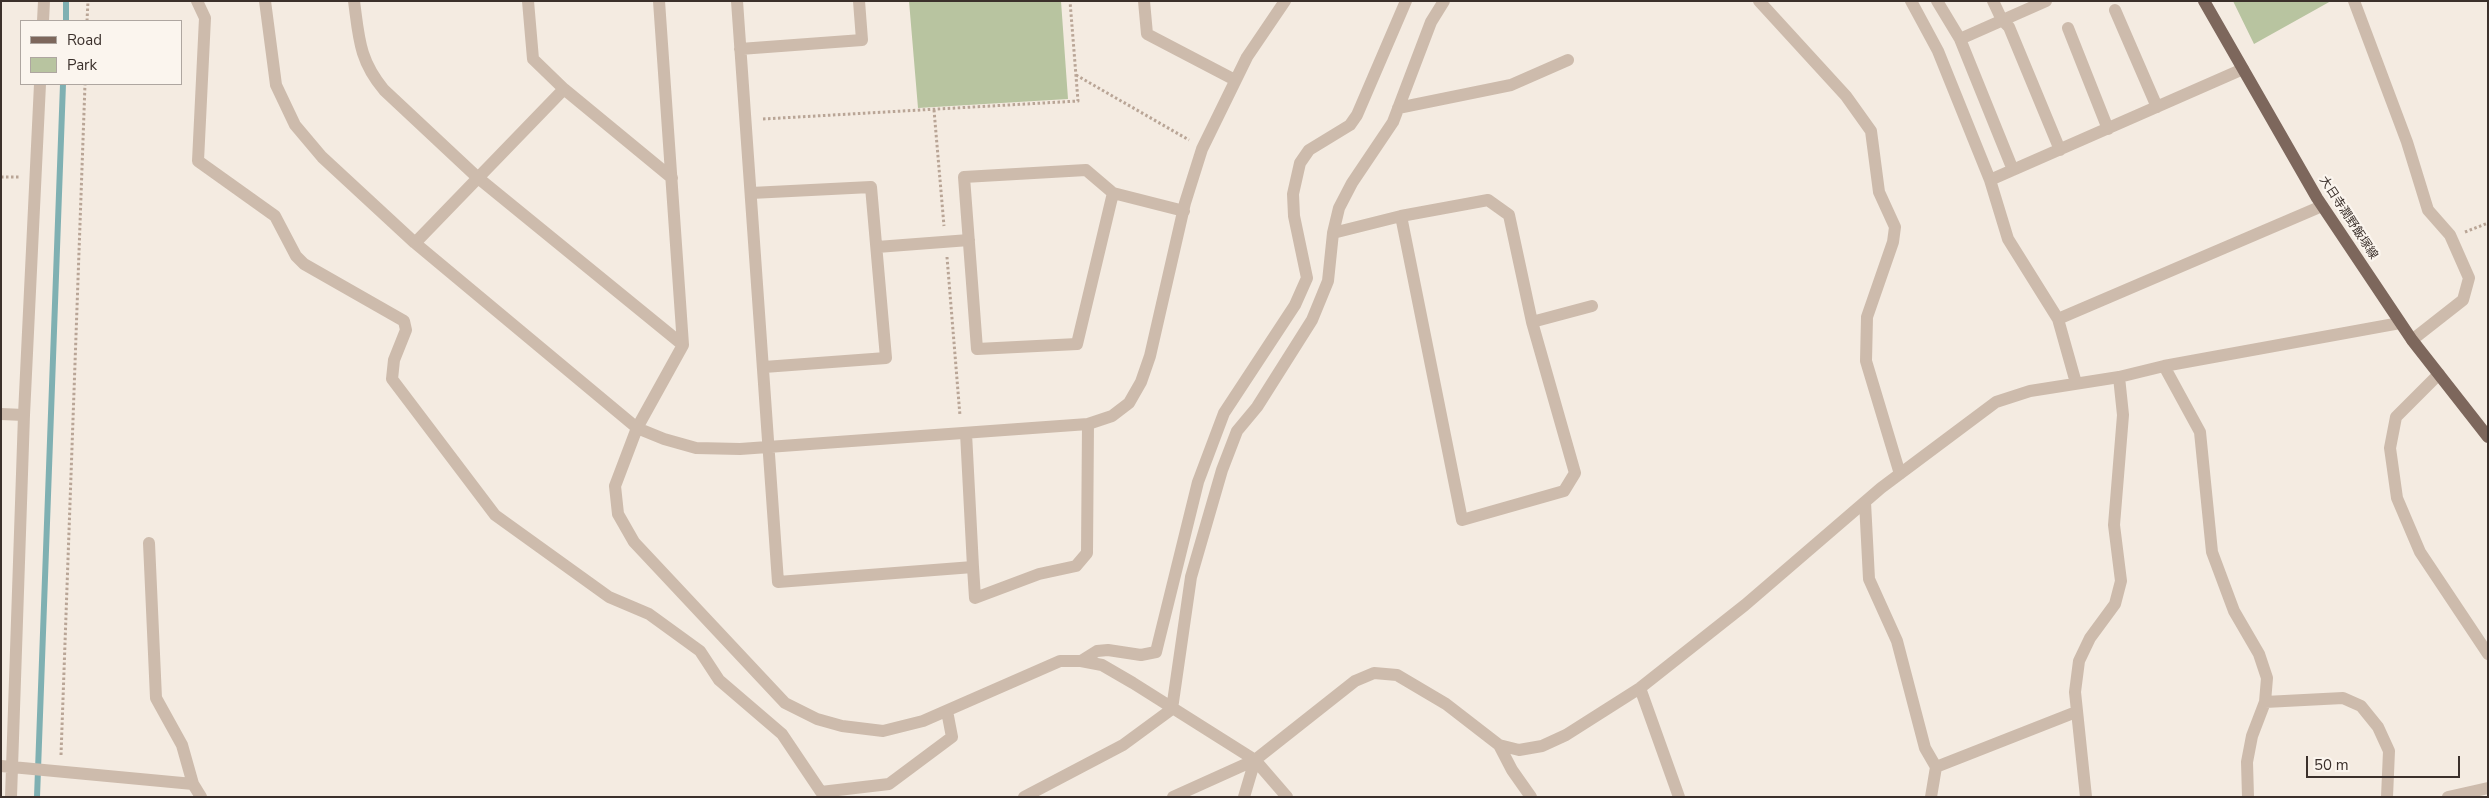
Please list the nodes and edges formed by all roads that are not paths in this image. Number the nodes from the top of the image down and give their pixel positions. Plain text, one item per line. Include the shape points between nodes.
1 (44, 1) edge
2 (197, 1) edge
3 (265, 1) edge
4 (354, 1) edge
5 (528, 1) edge
6 (659, 1) edge
7 (737, 1) edge
8 (859, 1) edge
9 (1144, 1) edge
10 (1285, 1) edge
11 (1406, 1) edge
12 (1444, 1) edge
13 (1759, 1) edge
14 (1910, 1) edge
15 (1937, 1) edge
16 (1993, 1) edge
17 (2046, 1) edge
18 (2204, 1) edge
19 (2354, 1) edge
20 (2115, 10) dead end
21 (43, 20) edge
22 (2002, 20) junction
23 (2068, 28) dead end
24 (1960, 39) junction
25 (740, 49) junction
26 (1568, 60) dead end
27 (2243, 69) junction
28 (1235, 80) junction
29 (40, 85) edge
30 (564, 89) junction
31 (2157, 107) junction
32 (1398, 108) junction
33 (2108, 129) junction
34 (2060, 150) junction
35 (2013, 170) junction
36 (477, 177) junction
37 (672, 178) junction
38 (1990, 180) junction
39 (1113, 192) junction
40 (751, 193) junction
41 (2322, 206) junction
42 (1184, 211) junction
43 (1401, 216) junction
44 (1333, 233) junction
45 (969, 240) junction
46 (415, 243) junction
47 (877, 247) junction
48 (1592, 306) dead end
49 (2058, 319) junction
50 (1532, 322) junction
51 (2400, 323) junction
52 (2412, 340) junction
53 (683, 345) junction
54 (2164, 366) junction
55 (764, 367) junction
56 (2439, 374) junction
57 (2119, 377) junction
58 (2076, 383) junction
59 (1, 414) edge
60 (24, 415) junction
61 (1088, 424) junction
62 (637, 428) junction
63 (966, 433) junction
64 (2488, 438) edge
65 (769, 447) junction
66 (1900, 474) junction
67 (1864, 502) junction
68 (149, 543) dead end
69 (973, 567) junction
70 (2488, 654) edge
71 (1081, 661) junction
72 (1640, 688) junction
73 (2265, 702) junction
74 (1172, 708) junction
75 (947, 710) junction
76 (2076, 712) junction
77 (1499, 745) junction
78 (1254, 760) junction
79 (7, 766) edge
80 (1936, 767) junction
81 (193, 784) junction
82 (2488, 788) edge
83 (11, 797) edge
84 (201, 797) edge
85 (1024, 797) edge
86 (1173, 797) edge
87 (1244, 797) edge
88 (1287, 797) edge
89 (1531, 797) edge
90 (1679, 797) edge
91 (1931, 797) edge
92 (2086, 797) edge
93 (2248, 797) edge
94 (2387, 797) edge
95 (2448, 797) edge

1 - 21 street
2 - 75 street via 205,18 198,161 275,216 296,256 304,264 404,321 406,330 394,360 392,379 495,515 609,597 649,614 700,651 719,680 782,734 821,792 889,784 952,737
3 - 46 street via 276,85 296,125 322,157
4 - 36 street via 361,54 373,77
5 - 30 street via 533,58
6 - 37 street
7 - 25 street
8 - 25 street via 862,40
9 - 28 street via 1147,34
10 - 28 street
11 - 71 street via 1357,115 1350,125 1309,150 1300,163 1293,194 1294,216 1307,278 1295,305 1224,413 1198,482 1156,652 1141,655 1097,650
12 - 32 street via 1432,22
13 - 66 street via 1846,96 1871,131 1879,192 1895,227 1893,242 1867,317 1866,361
14 - 38 street via 1938,51
15 - 24 street
16 - 22 street
17 - 22 street
18 - 27 main road, 大日寺潤野飯塚線
19 - 52 street via 2407,142 2428,210 2450,235 2469,278 2463,300
20 - 31 street
22 - 24 street
22 - 34 street via 2009,27
23 - 33 street
24 - 35 street
25 - 40 street
26 - 32 street via 1511,86
27 - 31 street
27 - 41 main road, 大日寺潤野飯塚線
28 - 42 street via 1202,149
29 - 60 street
30 - 36 street
30 - 37 street
31 - 33 street
32 - 44 street via 1393,122 1339,208
33 - 34 street
34 - 35 street
35 - 38 street
36 - 46 street
36 - 53 street
37 - 53 street
38 - 49 street via 2008,239
39 - 42 street
39 - 45 street via 1086,170 964,177
39 - 45 street via 1077,344 977,349
40 - 47 street via 871,186
40 - 55 street
41 - 49 street
41 - 51 main road, 大日寺潤野飯塚線
42 - 61 street via 1141,382 1129,402 1112,416
43 - 44 street
43 - 50 street via 1488,200 1509,216
43 - 50 street via 1462,520 1564,491 1576,473
44 - 74 street via 1328,281 1312,320 1257,407 1237,431 1222,470 1191,577
45 - 47 street
46 - 62 street
47 - 55 street via 886,358
48 - 50 street
49 - 58 street
51 - 52 main road, 大日寺潤野飯塚線
51 - 54 street
52 - 56 main road, 大日寺潤野飯塚線
53 - 62 street
54 - 57 street
54 - 73 street via 2200,432 2212,552 2234,611 2259,654 2267,678
55 - 65 street
56 - 64 main road, 大日寺潤野飯塚線
56 - 70 street via 2396,418 2390,448 2397,498 2420,552
57 - 58 street
57 - 76 street via 2122,416 2114,525 2122,582 2116,604 2090,638 2079,661
58 - 66 street via 2030,391 1996,402
59 - 60 street
60 - 79 street
61 - 63 street
61 - 69 street via 1087,553 1076,566 1039,574 975,598
62 - 65 street via 696,448
62 - 75 street via 615,486 618,514 634,542 785,703 817,719 883,731 924,721
63 - 65 street
63 - 69 street
65 - 69 street via 778,582
66 - 67 street
67 - 72 street via 1745,605
67 - 80 street via 1868,579 1897,641 1925,748
68 - 81 street via 156,698 182,745
71 - 74 street via 1102,665
71 - 75 street via 1060,661
72 - 77 street via 1566,735 1542,746 1519,750
72 - 90 street
73 - 93 street via 2248,754
73 - 94 street via 2343,698 2361,706 2378,728 2388,751
74 - 78 street
74 - 85 street via 1123,745
76 - 80 street
76 - 92 street
77 - 78 street via 1446,704 1397,675 1374,673 1355,681
77 - 89 street
78 - 86 street
78 - 87 street
78 - 88 street
79 - 81 street
79 - 83 street
80 - 91 street
81 - 84 street
82 - 95 street

